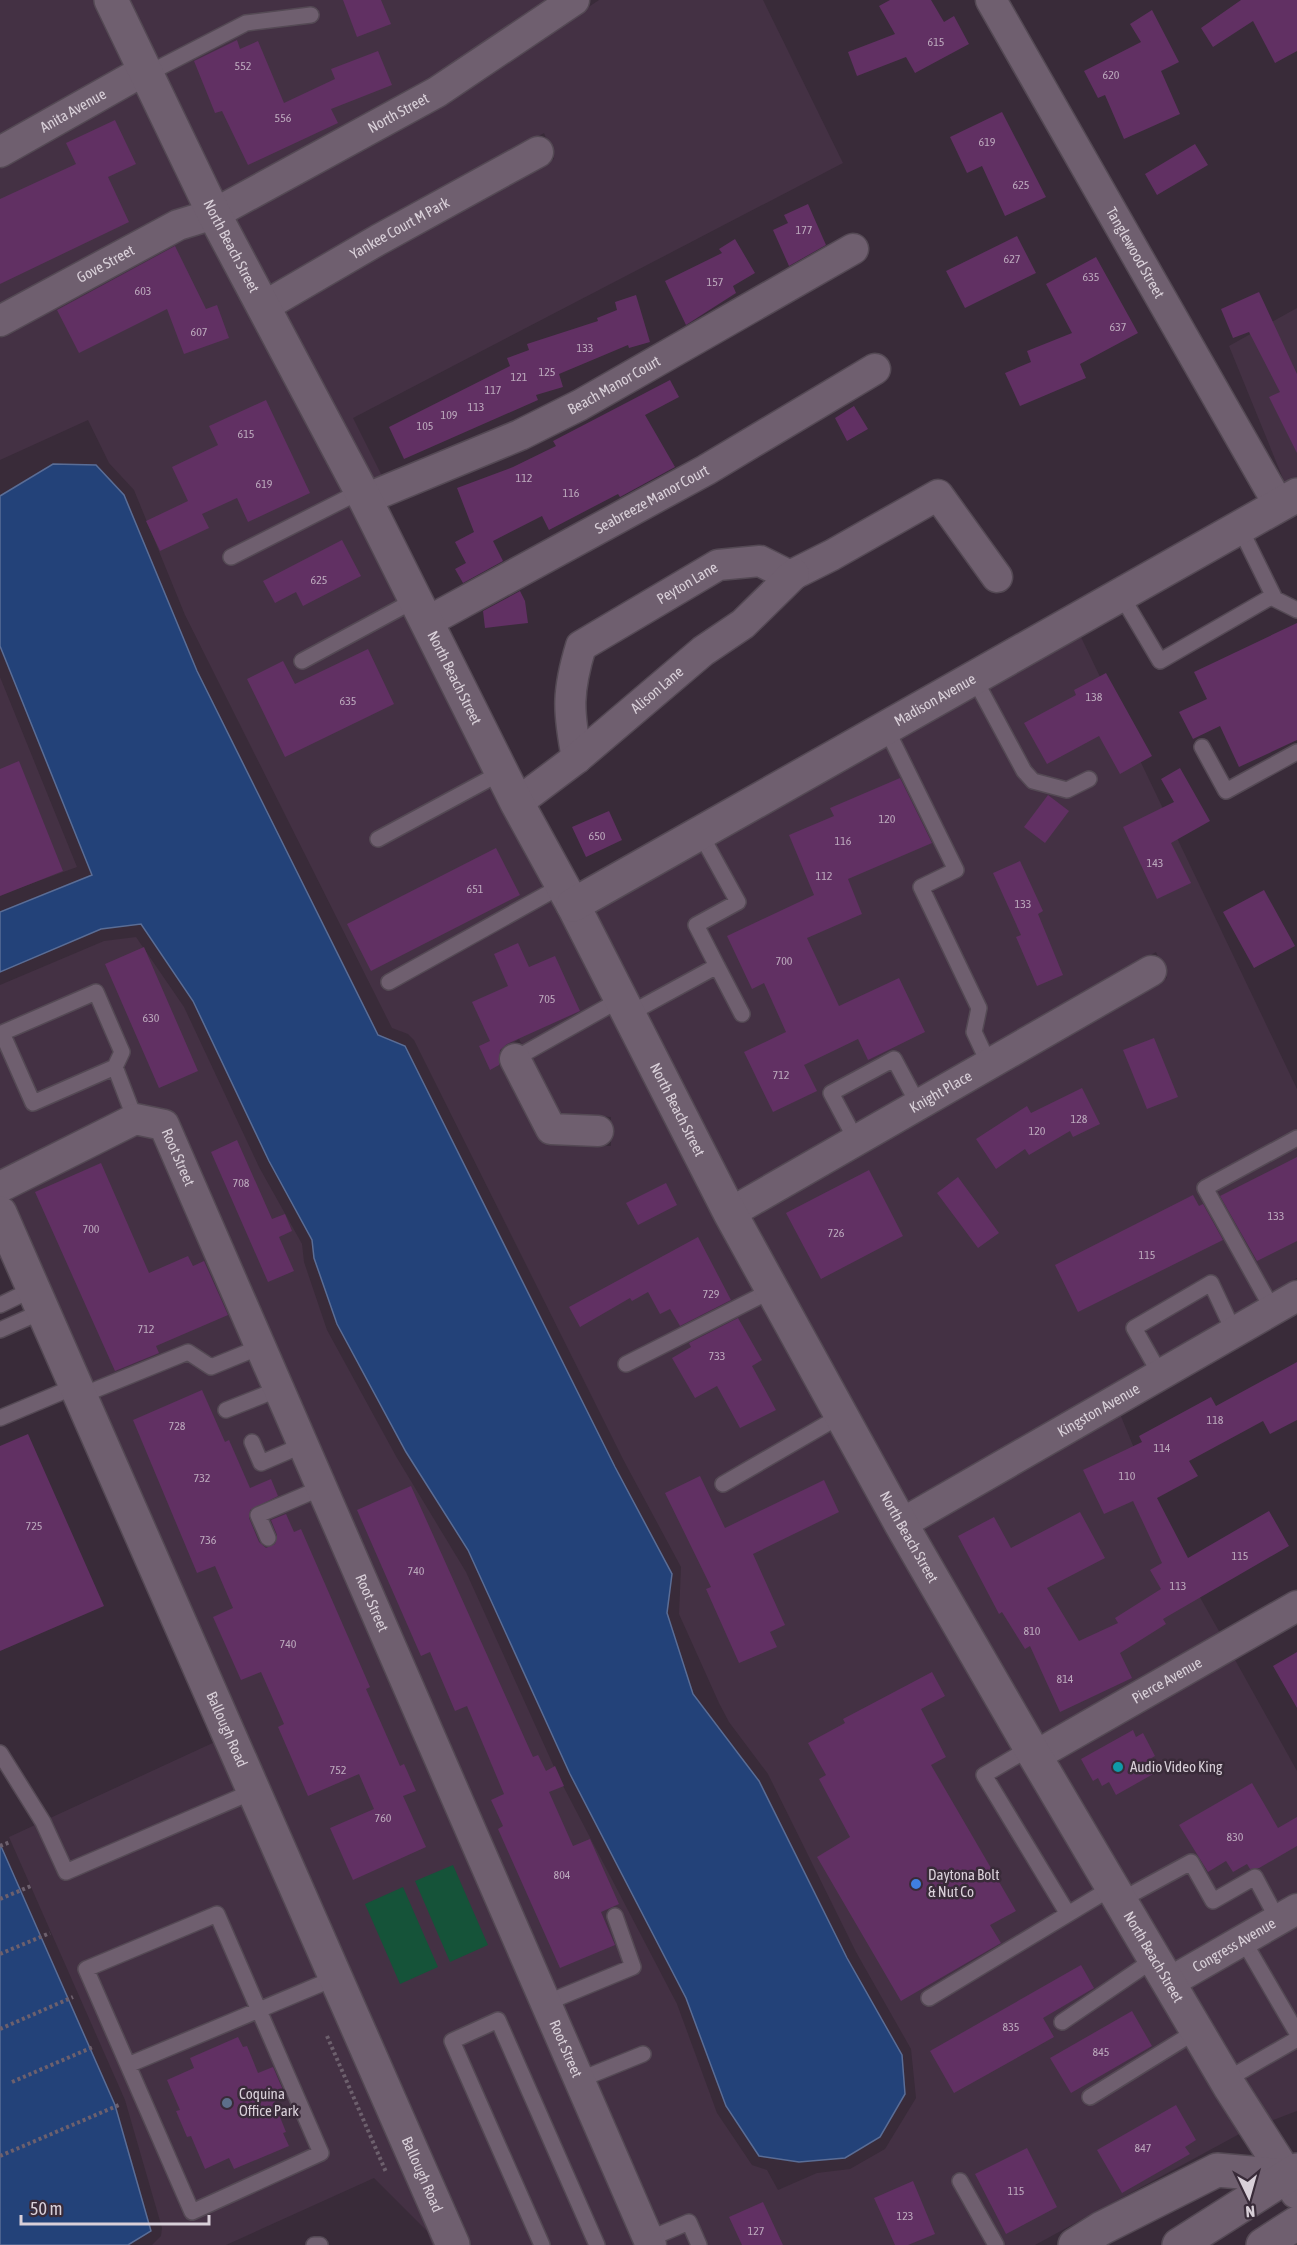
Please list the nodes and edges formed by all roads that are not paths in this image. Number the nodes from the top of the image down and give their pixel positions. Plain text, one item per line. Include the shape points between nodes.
1 (111, 0) edge
2 (574, 0) edge
3 (991, 0) edge
4 (311, 15) dead end
5 (146, 72) junction
6 (0, 152) edge
7 (538, 152) dead end
8 (214, 214) junction
9 (853, 249) dead end
10 (263, 307) junction
11 (0, 321) edge
12 (875, 369) dead end
13 (363, 495) junction
14 (1288, 500) edge
15 (1240, 528) junction
16 (231, 557) dead end
17 (794, 574) junction
18 (997, 577) dead end
19 (1121, 595) junction
20 (1275, 599) junction
21 (1297, 610) edge
22 (421, 611) junction
23 (302, 661) dead end
24 (974, 678) junction
25 (886, 728) junction
26 (1202, 747) dead end
27 (1297, 752) edge
28 (577, 758) junction
29 (502, 772) junction
30 (1089, 778) dead end
31 (518, 803) junction
32 (700, 833) junction
33 (378, 839) dead end
34 (568, 895) junction
35 (717, 966) junction
36 (1151, 971) dead end
37 (389, 982) dead end
38 (625, 1007) junction
39 (742, 1014) dead end
40 (513, 1060) joint
41 (989, 1064) junction
42 (116, 1067) junction
43 (918, 1104) junction
44 (135, 1119) junction
45 (598, 1131) dead end
46 (1297, 1138) edge
47 (856, 1140) junction
48 (0, 1187) edge
49 (0, 1213) edge
50 (730, 1213) junction
51 (772, 1290) junction
52 (38, 1300) junction
53 (1285, 1303) edge
54 (0, 1305) edge
55 (0, 1330) edge
56 (1234, 1332) junction
57 (260, 1347) junction
58 (626, 1364) dead end
59 (1160, 1374) junction
60 (279, 1389) junction
61 (78, 1391) junction
62 (226, 1410) dead end
63 (842, 1415) junction
64 (0, 1418) edge
65 (252, 1442) dead end
66 (303, 1445) junction
67 (723, 1484) dead end
68 (321, 1488) junction
69 (902, 1524) junction
70 (268, 1538) dead end
71 (1297, 1606) edge
72 (1033, 1752) junction
73 (0, 1753) edge
74 (254, 1791) junction
75 (1117, 1893) junction
76 (1068, 1914) junction
77 (1288, 1915) edge
78 (615, 1916) dead end
79 (1243, 1940) junction
80 (1163, 1970) junction
81 (336, 1978) junction
82 (929, 1998) dead end
83 (546, 2003) junction
84 (259, 2010) junction
85 (1062, 2022) dead end
86 (1198, 2030) junction
87 (1297, 2033) edge
88 (1297, 2039) edge
89 (643, 2054) dead end
90 (128, 2065) junction
91 (579, 2080) junction
92 (1227, 2080) junction
93 (1090, 2097) dead end
94 (1294, 2179) edge
95 (960, 2181) dead end
96 (1297, 2223) edge
97 (650, 2242) edge
98 (314, 2245) edge
99 (320, 2245) edge
100 (453, 2245) edge
101 (542, 2245) edge
102 (597, 2245) edge
103 (699, 2245) edge
104 (996, 2245) edge
105 (1075, 2245) edge
106 (1179, 2245) edge
107 (1263, 2245) edge

1 - 5 street, North Beach Street
2 - 8 street, North Street via 437,92
3 - 14 street, Tanglewood Street
4 - 5 lane via 246,24
5 - 6 street, Anita Avenue
5 - 8 street, North Beach Street
7 - 10 street, Yankee Court M Park
8 - 10 street, North Beach Street
8 - 11 street, Gove Street via 178,225
9 - 13 street, Beach Manor Court via 580,405 520,435
10 - 13 street, North Beach Street
12 - 22 street, Seabreeze Manor Court via 706,470
13 - 16 lane
13 - 22 street, North Beach Street
14 - 15 street, Madison Avenue
15 - 19 street, Madison Avenue
15 - 20 lane
17 - 18 street via 938,495
17 - 28 street, Alison Lane via 742,624 703,651
17 - 28 street, Peyton Lane via 790,576 760,561 718,565 581,646 571,679 569,713
19 - 20 lane via 1160,661 1271,597
19 - 24 street, Madison Avenue
20 - 21 lane
22 - 23 lane
22 - 29 street, North Beach Street
24 - 25 street, Madison Avenue
24 - 30 lane via 1033,781 1067,790
25 - 32 street, Madison Avenue
25 - 41 lane via 956,870 921,887 979,1008 974,1032
26 - 27 lane via 1226,791
28 - 31 street, Alison Lane
29 - 31 street, North Beach Street
29 - 33 lane
31 - 34 street, North Beach Street
32 - 34 street, Madison Avenue
32 - 35 lane via 738,902 696,925
34 - 37 lane
34 - 38 street, North Beach Street
35 - 38 lane
35 - 39 lane
36 - 41 street, Knight Place
38 - 40 lane
38 - 50 street, North Beach Street
40 - 45 street via 551,1129
41 - 43 street, Knight Place
42 - 42 lane via 33,1103 2,1033 96,992 122,1052
42 - 44 lane
43 - 47 street, Knight Place
43 - 47 lane via 894,1059 831,1093
44 - 48 street
44 - 57 street, Root Street via 164,1125
46 - 53 lane via 1205,1188
47 - 50 street, Knight Place
49 - 52 street, Ballough Road
50 - 51 street, North Beach Street
51 - 58 lane
51 - 63 street, North Beach Street
52 - 54 lane
52 - 55 lane
52 - 61 street, Ballough Road
53 - 56 street, Kingston Avenue
56 - 59 street, Kingston Avenue
56 - 59 lane via 1211,1283 1134,1328
57 - 60 street, Root Street
57 - 61 lane via 211,1368 188,1352
59 - 69 street, Kingston Avenue
60 - 62 lane
60 - 66 street, Root Street
61 - 64 lane
61 - 74 street, Ballough Road
63 - 67 lane
63 - 69 street, North Beach Street
65 - 66 lane via 261,1463
66 - 68 street, Root Street
68 - 70 lane via 258,1515
68 - 83 street, Root Street
69 - 72 street, North Beach Street
71 - 72 street, Pierce Avenue
72 - 75 street, North Beach Street
72 - 76 lane via 984,1775
73 - 74 lane via 43,1822 66,1872
74 - 81 street, Ballough Road
75 - 76 lane
75 - 77 lane via 1191,1862 1213,1901 1255,1877
75 - 80 street, North Beach Street
76 - 82 lane
77 - 79 street, Congress Avenue
78 - 83 lane via 633,1967
79 - 80 street, Congress Avenue
79 - 87 lane
80 - 85 lane
80 - 86 street, North Beach Street
81 - 84 lane
81 - 100 street, Ballough Road
83 - 91 street, Root Street
84 - 90 lane
84 - 90 lane via 217,1914 86,1969
84 - 90 lane via 321,2153 192,2212
86 - 92 street, North Beach Street
86 - 93 lane
88 - 92 lane
89 - 91 lane
91 - 97 street, Root Street
92 - 94 street, North Beach Street
94 - 105 street via 1217,2170
94 - 106 street
95 - 104 lane
96 - 107 street
97 - 103 lane via 689,2222
98 - 99 lane
101 - 102 lane via 452,2041 498,2020

